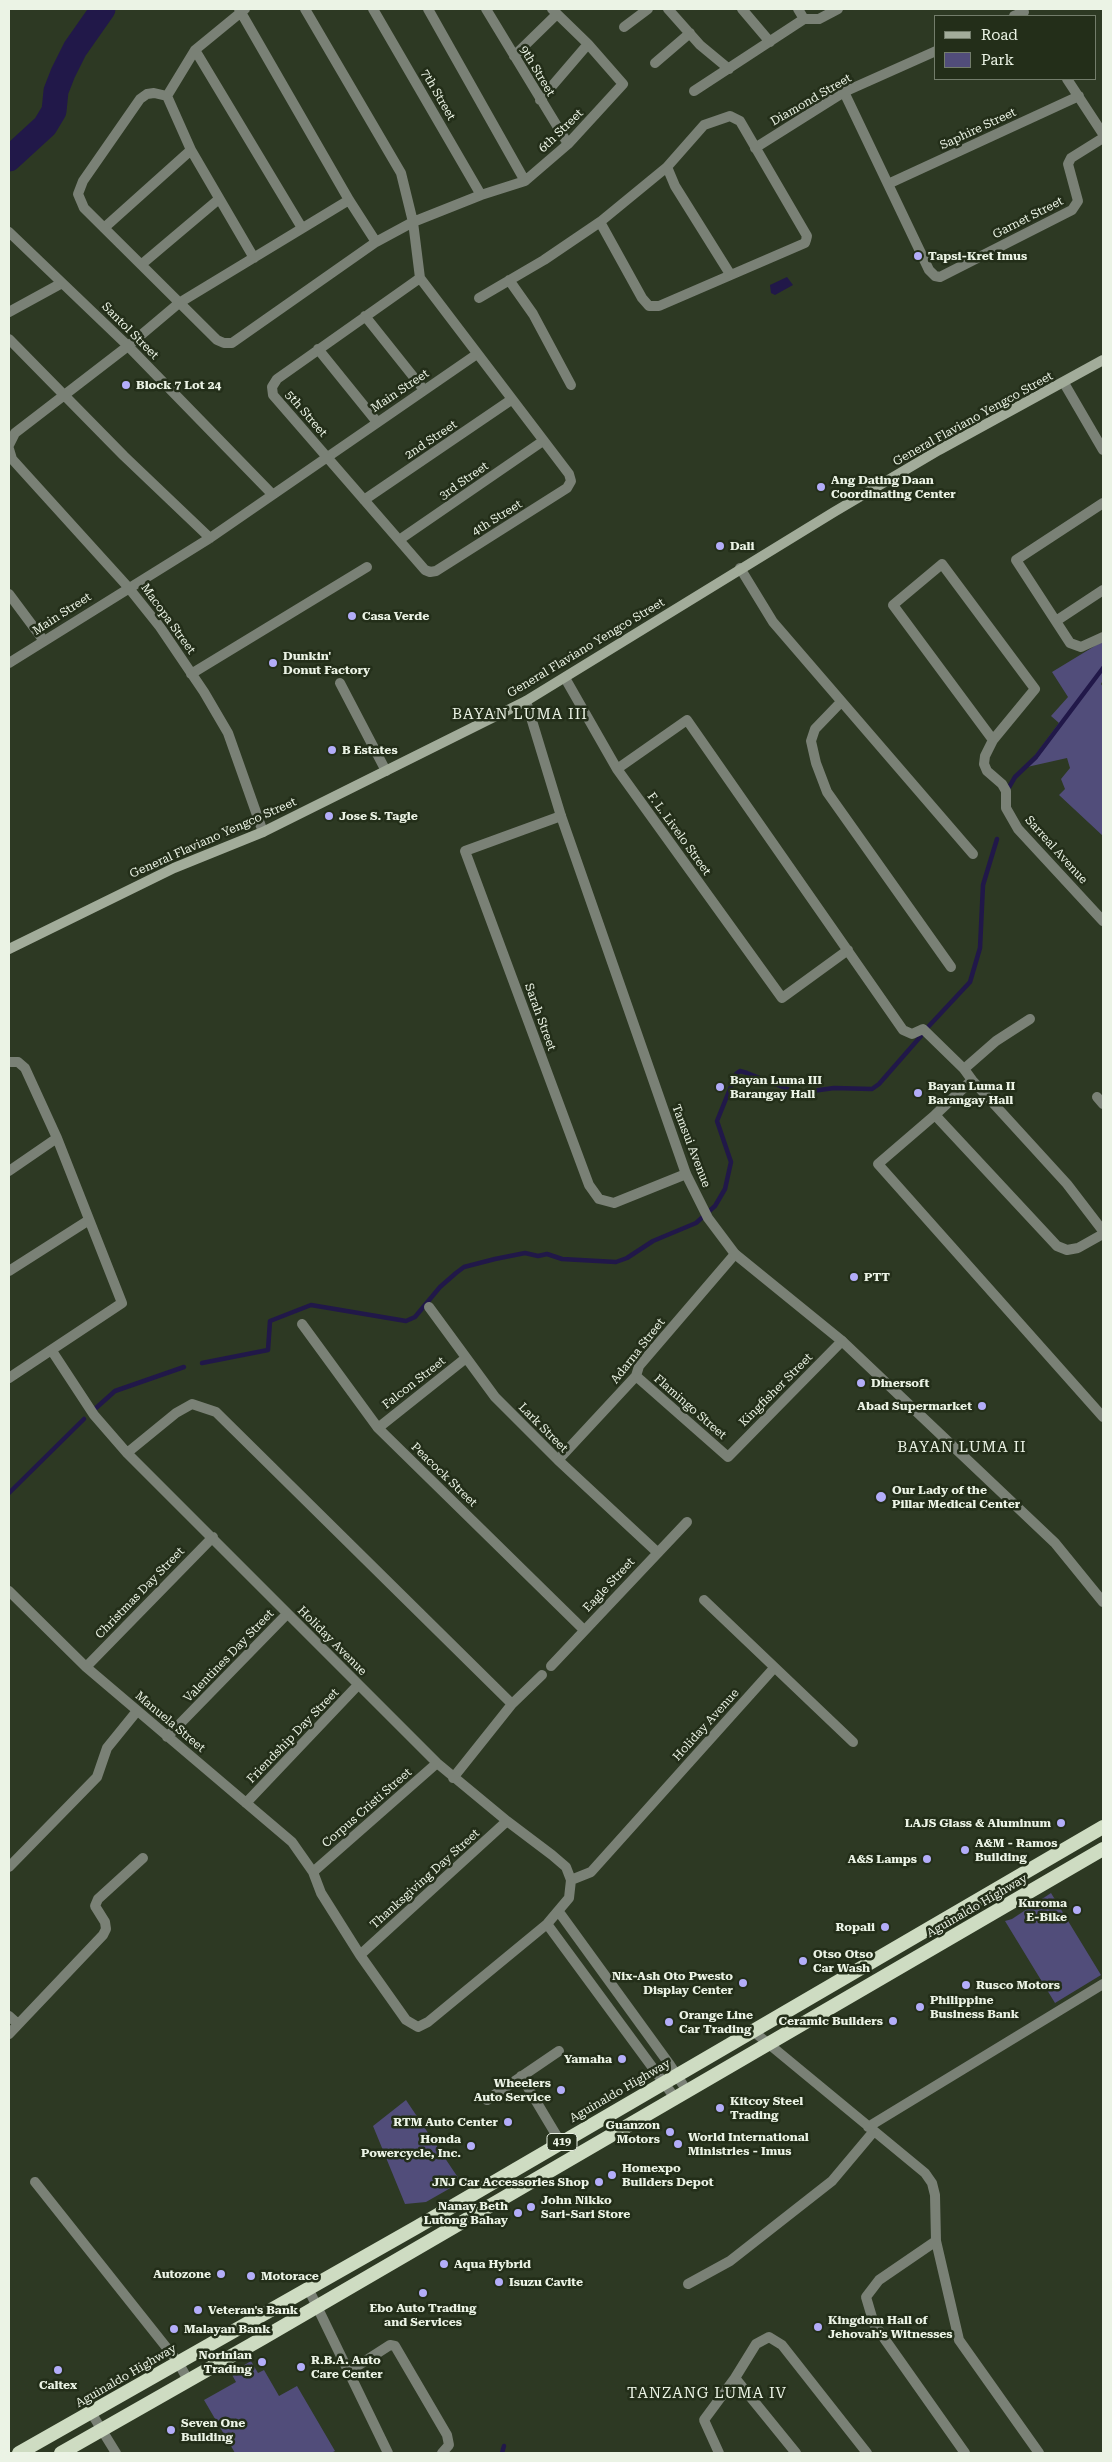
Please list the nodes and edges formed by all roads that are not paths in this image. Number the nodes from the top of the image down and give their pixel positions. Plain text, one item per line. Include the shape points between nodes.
1 (305, 9) edge
2 (373, 9) edge
3 (428, 9) edge
4 (486, 9) edge
5 (648, 9) edge
6 (668, 9) edge
7 (742, 9) edge
8 (798, 9) edge
9 (838, 9) edge
10 (241, 10) edge
11 (555, 11) edge
12 (804, 19) junction
13 (624, 27) dead end
14 (690, 33) junction
15 (770, 42) junction
16 (588, 44) junction
17 (196, 50) junction
18 (934, 52) edge
19 (514, 56) junction
20 (655, 64) dead end
21 (729, 69) junction
22 (1069, 80) edge
23 (694, 91) dead end
24 (844, 92) junction
25 (167, 96) junction
26 (1079, 96) junction
27 (540, 100) junction
28 (1103, 134) edge
29 (1103, 138) edge
30 (568, 144) junction
31 (755, 148) junction
32 (192, 150) junction
33 (667, 167) junction
34 (525, 181) junction
35 (888, 184) junction
36 (481, 195) junction
37 (219, 199) junction
38 (349, 200) junction
39 (413, 222) junction
40 (600, 222) junction
41 (104, 228) junction
42 (302, 228) junction
43 (9, 232) edge
44 (376, 242) junction
45 (254, 258) junction
46 (142, 264) junction
47 (730, 274) junction
48 (420, 278) junction
49 (509, 280) junction
50 (62, 283) junction
51 (479, 298) dead end
52 (179, 303) junction
53 (9, 312) edge
54 (365, 316) junction
55 (9, 339) edge
56 (128, 346) junction
57 (318, 349) junction
58 (477, 354) junction
59 (1103, 360) edge
60 (1064, 383) junction
61 (571, 386) dead end
62 (424, 390) junction
63 (64, 396) junction
64 (512, 400) junction
65 (377, 422) junction
66 (543, 442) junction
67 (9, 444) edge
68 (9, 449) edge
69 (1103, 450) edge
70 (326, 457) junction
71 (272, 494) junction
72 (364, 500) junction
73 (1103, 503) edge
74 (210, 538) junction
75 (399, 540) junction
76 (367, 567) dead end
77 (740, 568) junction
78 (128, 587) junction
79 (1103, 590) edge
80 (9, 594) edge
81 (1056, 621) junction
82 (1103, 637) edge
83 (44, 641) junction
84 (9, 663) edge
85 (191, 674) junction
86 (565, 678) junction
87 (340, 683) dead end
88 (526, 701) junction
89 (841, 702) junction
90 (993, 740) junction
91 (617, 769) junction
92 (386, 771) junction
93 (561, 816) junction
94 (263, 832) junction
95 (973, 854) dead end
96 (1103, 921) edge
97 (9, 949) edge
98 (848, 950) junction
99 (950, 967) dead end
100 (1030, 1019) dead end
101 (13, 1062) edge
102 (964, 1069) junction
103 (972, 1080) junction
104 (935, 1115) junction
105 (57, 1138) junction
106 (9, 1171) edge
107 (686, 1174) junction
108 (89, 1220) junction
109 (1103, 1232) edge
110 (735, 1254) junction
111 (9, 1271) edge
112 (429, 1307) dead end
113 (302, 1324) dead end
114 (842, 1341) junction
115 (52, 1351) junction
116 (466, 1358) junction
117 (636, 1376) junction
118 (9, 1378) edge
119 (1103, 1418) edge
120 (378, 1428) junction
121 (127, 1453) junction
122 (728, 1457) joint
123 (558, 1460) junction
124 (687, 1522) dead end
125 (213, 1537) junction
126 (657, 1552) junction
127 (9, 1591) edge
128 (704, 1600) dead end
129 (1103, 1602) edge
130 (287, 1614) junction
131 (584, 1630) junction
132 (551, 1666) dead end
133 (86, 1667) junction
134 (774, 1668) junction
135 (542, 1675) dead end
136 (358, 1685) junction
137 (512, 1704) junction
138 (137, 1711) junction
139 (167, 1737) junction
140 (853, 1742) dead end
141 (437, 1763) junction
142 (453, 1778) junction
143 (246, 1803) junction
144 (507, 1822) junction
145 (1103, 1827) edge
146 (1103, 1849) edge
147 (143, 1858) dead end
148 (9, 1867) edge
149 (312, 1872) junction
150 (571, 1880) junction
151 (559, 1912) junction
152 (547, 1924) junction
153 (360, 1955) junction
154 (1103, 1984) edge
155 (9, 2016) edge
156 (18, 2024) junction
157 (753, 2030) junction
158 (9, 2034) edge
159 (769, 2044) junction
160 (559, 2051) dead end
161 (522, 2076) junction
162 (670, 2079) junction
163 (681, 2094) junction
164 (487, 2100) dead end
165 (871, 2129) junction
166 (561, 2142) junction
167 (35, 2182) dead end
168 (936, 2241) junction
169 (688, 2284) dead end
170 (308, 2288) junction
171 (318, 2306) junction
172 (178, 2362) junction
173 (348, 2372) junction
174 (735, 2378) junction
175 (188, 2380) junction
176 (92, 2414) junction
177 (102, 2429) junction
178 (19, 2453) edge
179 (60, 2453) edge
180 (116, 2453) edge
181 (388, 2453) edge
182 (442, 2453) edge
183 (718, 2453) edge
184 (796, 2453) edge
185 (867, 2453) edge
186 (965, 2453) edge
187 (1040, 2453) edge

1 - 39 street via 400,173
2 - 36 street, 7th Street
3 - 34 street
4 - 19 street, 9th Street
5 - 13 street
6 - 14 street
7 - 15 street
8 - 12 street
9 - 12 street via 819,19
10 - 17 street
10 - 38 street
11 - 16 street, 6th Street
11 - 19 street
12 - 15 street
14 - 20 street
14 - 21 street
15 - 21 street
16 - 27 street
16 - 30 street, 6th Street via 623,84
17 - 25 street
17 - 42 street
18 - 24 street, Diamond Street
19 - 27 street, 9th Street
21 - 23 street
22 - 26 street
24 - 31 street, Diamond Street
24 - 35 street, Garnet Street
25 - 32 street
25 - 41 street, 6th Street via 154,93 140,98 83,181 78,194 84,208
26 - 28 street
26 - 35 street, Saphire Street
27 - 30 street, 9th Street
29 - 35 street, Garnet Street via 1071,158 1068,164 1078,200 1072,210 940,277 929,270
30 - 34 street, 6th Street
31 - 33 street via 740,121 730,116 704,125
31 - 47 street via 807,236 805,243
32 - 37 street
32 - 41 street
33 - 40 street
33 - 47 street via 675,186
34 - 36 street, 6th Street
36 - 39 street, 6th Street
37 - 45 street
37 - 46 street
38 - 42 street
38 - 44 street
39 - 44 street, 6th Street
39 - 48 street
40 - 47 street via 649,306 659,306
40 - 49 street
41 - 46 street, 6th Street
42 - 45 street
43 - 50 street, Santol Street
44 - 52 street, 6th Street via 232,343 217,340
45 - 52 street
46 - 52 street, 6th Street
48 - 54 street, 5th Street
48 - 58 street
49 - 51 street
49 - 61 street via 533,314
50 - 53 street
50 - 56 street, Santol Street
52 - 56 street
54 - 57 street, 5th Street
54 - 62 street
55 - 63 street
56 - 63 street
56 - 71 street, Santol Street
57 - 65 street
57 - 70 street, 5th Street via 277,379 272,388 273,395
58 - 62 street, Main Street
58 - 64 street, 4th Street
59 - 60 main road, General Flaviano Yengco Street
60 - 69 street
60 - 77 main road, General Flaviano Yengco Street via 939,450
62 - 65 street, Main Street
63 - 67 street via 15,433
63 - 74 street
64 - 66 street, 4th Street
64 - 72 street, 2nd Street
65 - 70 street, Main Street
66 - 75 street, 3rd Street
66 - 75 street, 4th Street via 570,474 567,488 436,571 425,570
68 - 78 street, Macopa Street via 12,459
70 - 71 street, Main Street
70 - 72 street, 4th Street
71 - 74 street, Main Street
72 - 75 street, 4th Street
73 - 81 street via 1016,560
74 - 78 street, Main Street
76 - 85 street
77 - 86 main road, General Flaviano Yengco Street
77 - 89 street via 773,622
78 - 83 street, Main Street
78 - 85 street, Macopa Street
79 - 81 street
80 - 83 street
81 - 82 street via 1070,644 1088,645
83 - 84 street, Main Street
85 - 94 street, Macopa Street via 228,733
86 - 88 main road, General Flaviano Yengco Street
86 - 91 street, F. L. Livelo Street
87 - 92 street
88 - 92 main road, General Flaviano Yengco Street
88 - 93 street, Tamsui Avenue
89 - 95 street
89 - 99 street via 815,729 811,741 827,792
90 - 90 street via 1035,689 942,564 893,605
90 - 96 street, Sarreal Avenue via 984,764 1006,791 1006,808 1018,829
91 - 98 street, F. L. Livelo Street via 782,998
91 - 98 street via 687,720
92 - 94 main road, General Flaviano Yengco Street
93 - 107 street, Tamsui Avenue
93 - 107 street, Sarah Street via 465,851 589,1186 599,1199 614,1203
94 - 97 main road, General Flaviano Yengco Street via 174,868
98 - 102 street via 904,1030 912,1034 922,1029
100 - 102 street via 996,1041
101 - 105 street via 25,1068
102 - 103 street
103 - 104 street
103 - 109 street via 1067,1184
104 - 109 street via 1057,1246 1067,1250 1078,1248
104 - 119 street via 878,1164
105 - 106 street
105 - 108 street
107 - 110 street, Tamsui Avenue via 708,1218
108 - 111 street
108 - 115 street via 122,1303
110 - 114 street, Tamsui Avenue
110 - 117 street, Adarna Street via 639,1366
112 - 116 street, Lark Street
113 - 120 street, Peacock Street
114 - 122 street, Kingfisher Street
114 - 129 street, Tamsui Avenue via 1055,1543
115 - 118 street
115 - 121 street, Holiday Avenue via 94,1415
116 - 120 street, Falcon Street
116 - 123 street, Lark Street via 495,1397
117 - 122 street, Flamingo Street
117 - 123 street, Adarna Street
120 - 131 street, Peacock Street
121 - 125 street, Holiday Avenue
121 - 137 street via 192,1404 216,1412
123 - 126 street, Lark Street
124 - 126 street, Eagle Street
125 - 130 street, Holiday Avenue
125 - 133 street, Christmas Day Street
126 - 131 street, Eagle Street
127 - 133 street, Manuela Street
128 - 134 street
130 - 136 street, Holiday Avenue
130 - 139 street, Valentines Day Street
131 - 132 street, Eagle Street
133 - 138 street, Manuela Street
134 - 140 street
134 - 150 street, Holiday Avenue via 591,1872
135 - 137 street
136 - 141 street, Holiday Avenue
136 - 143 street, Friendship Day Street
137 - 142 street
138 - 139 street, Manuela Street
138 - 148 street via 107,1748 97,1777
139 - 143 street, Manuela Street
141 - 142 street, Holiday Avenue
141 - 149 street, Corpus Cristi Street
142 - 144 street, Holiday Avenue
143 - 149 street, Manuela Street via 292,1842
144 - 150 street, Holiday Avenue via 566,1867
144 - 153 street, Thanksgiving Day Street
145 - 157 highway, Aguinaldo Highway / 419
146 - 159 highway, Aguinaldo Highway / 419
147 - 156 street via 98,1899 95,1906 105,1922 104,1935
149 - 153 street, Manuela Street via 321,1893
150 - 151 street via 568,1898
151 - 152 street
151 - 162 street
152 - 153 street, Manuela Street via 418,2027 406,2020
152 - 162 street
154 - 165 street
155 - 156 street
156 - 158 street
157 - 159 street
157 - 162 highway, Aguinaldo Highway / 419
159 - 163 highway, Aguinaldo Highway / 419
159 - 165 street
160 - 161 street
161 - 164 street
161 - 166 street
162 - 163 street
162 - 166 highway, Aguinaldo Highway / 419
163 - 171 highway, Aguinaldo Highway / 419
165 - 168 street via 932,2183
165 - 169 street via 832,2181 730,2261
166 - 170 highway, Aguinaldo Highway / 419
167 - 172 street
168 - 186 street via 879,2280 866,2297 874,2324
168 - 187 street via 958,2340
170 - 171 street
170 - 172 highway, Aguinaldo Highway / 419
171 - 173 street
171 - 175 highway, Aguinaldo Highway / 419
172 - 175 street
172 - 176 highway, Aguinaldo Highway / 419
173 - 181 street
173 - 182 street via 395,2346 447,2435 449,2445
174 - 183 street via 704,2420
174 - 184 street
174 - 185 street via 756,2344 769,2336 782,2345
175 - 177 highway, Aguinaldo Highway / 419
176 - 177 street
176 - 178 highway, Aguinaldo Highway / 419
177 - 179 highway, Aguinaldo Highway / 419
177 - 180 street

